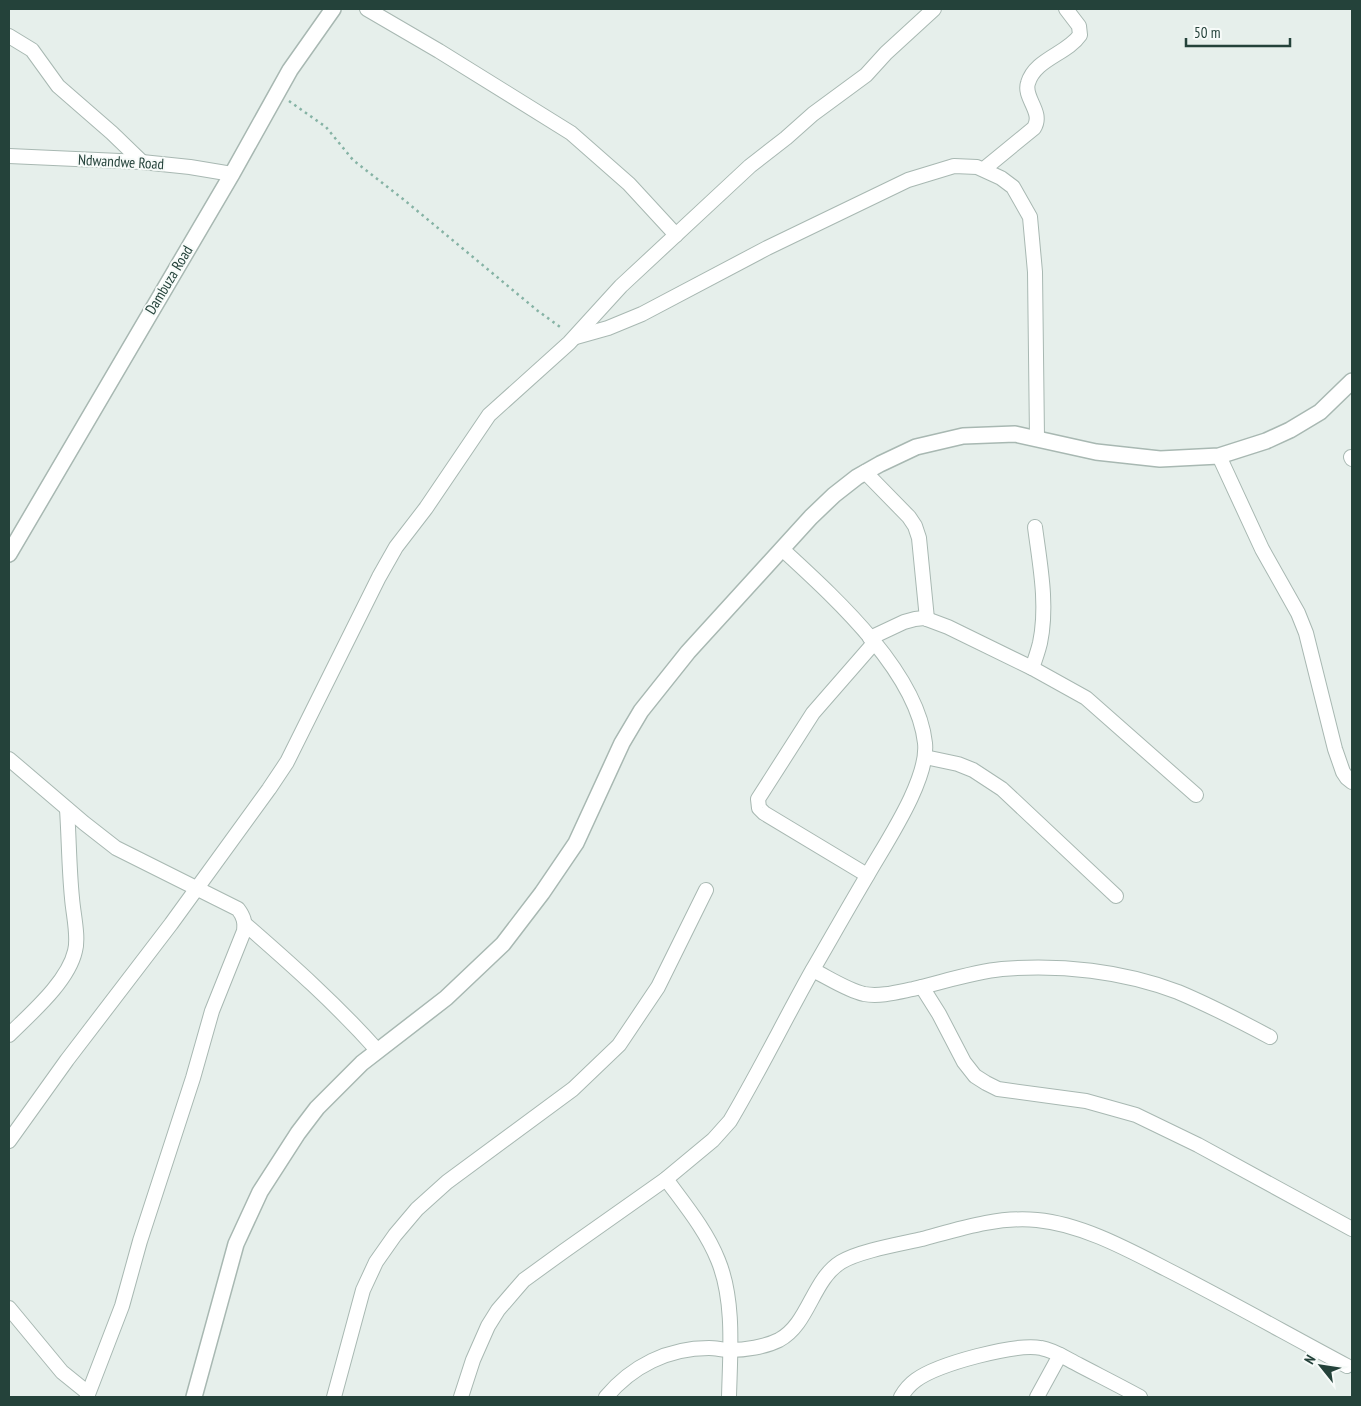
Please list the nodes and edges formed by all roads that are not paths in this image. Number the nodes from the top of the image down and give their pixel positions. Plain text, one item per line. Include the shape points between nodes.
1 (333, 9) edge
2 (367, 9) edge
3 (934, 9) edge
4 (1066, 9) edge
5 (9, 36) edge
6 (9, 156) edge
7 (142, 162) junction
8 (984, 169) junction
9 (232, 174) junction
10 (676, 235) junction
11 (575, 337) junction
12 (1352, 382) edge
13 (1037, 438) junction
14 (1219, 456) junction
15 (865, 472) junction
16 (1035, 527) dead end
17 (782, 549) junction
18 (9, 554) edge
19 (927, 619) junction
20 (872, 641) junction
21 (1032, 668) junction
22 (925, 757) junction
23 (9, 758) edge
24 (1352, 782) edge
25 (1196, 795) dead end
26 (67, 809) junction
27 (867, 875) junction
28 (197, 889) junction
29 (706, 890) dead end
30 (1116, 896) dead end
31 (245, 924) junction
32 (813, 970) junction
33 (922, 987) junction
34 (9, 1035) edge
35 (1270, 1037) dead end
36 (377, 1050) junction
37 (9, 1142) edge
38 (666, 1179) junction
39 (1352, 1229) edge
40 (9, 1308) edge
41 (730, 1350) junction
42 (1060, 1355) junction
43 (1347, 1366) dead end
44 (88, 1395) edge
45 (194, 1397) edge
46 (334, 1397) edge
47 (462, 1397) edge
48 (606, 1397) edge
49 (730, 1397) edge
50 (901, 1397) edge
51 (1037, 1397) edge
52 (1140, 1397) edge

1 - 9 street, Dambuza Road via 290,70
2 - 10 street via 572,133 629,184
3 - 10 street via 866,75 750,166
4 - 8 street via 1078,26 1080,35 1072,46 1031,76 1028,92 1037,124
5 - 7 street via 32,50 58,86
6 - 7 street, Ndwandwe Road
7 - 9 street, Ndwandwe Road
8 - 11 street via 954,166 908,180 767,248 642,314
8 - 13 street via 1013,187 1030,217 1035,272
9 - 18 street, Dambuza Road
10 - 11 street via 621,286
11 - 28 street via 489,415 396,547 287,762
12 - 14 street via 1320,412 1290,430
13 - 14 street via 1096,452 1130,456
13 - 15 street via 1015,434 963,436 916,447
14 - 24 street via 1262,549 1298,613 1335,749 1343,772
15 - 17 street via 811,517
15 - 19 street via 915,526
16 - 21 street via 1043,588 1042,628
17 - 20 street via 837,601
17 - 36 street via 688,652 641,712 622,743 576,843 503,944 446,998
19 - 20 street via 904,622
19 - 21 street
20 - 22 street via 899,675 914,703 925,744
20 - 27 street via 802,728 758,799 764,813
21 - 25 street via 1086,698
22 - 27 street via 920,777 892,834
22 - 30 street via 973,770 1002,789
23 - 26 street
26 - 28 street via 116,848
26 - 34 street via 75,951 57,985
27 - 32 street
28 - 31 street via 238,909
28 - 37 street
29 - 46 street via 658,986 619,1045 573,1090 447,1182 395,1235 376,1262 363,1290
31 - 36 street via 323,992
31 - 44 street via 212,1011 122,1306
32 - 33 street via 864,994 892,994
32 - 38 street via 730,1121 713,1140
33 - 35 street via 968,974 1002,969 1076,969 1154,984 1228,1015
33 - 39 street via 964,1062 975,1076 986,1083 998,1089 1086,1101 1136,1115
36 - 45 street via 317,1108 298,1132 251,1210 236,1244
38 - 41 street via 706,1234 718,1260 728,1297
38 - 47 street via 524,1280 488,1326
40 - 44 street via 62,1372
41 - 43 street via 762,1346 788,1334 821,1282 842,1262 855,1256 1006,1219 1070,1226 1124,1247
41 - 48 street via 689,1349 658,1358 628,1375
41 - 49 street
42 - 50 street via 1042,1348 1021,1347 958,1361 918,1378
42 - 51 street
42 - 52 street

